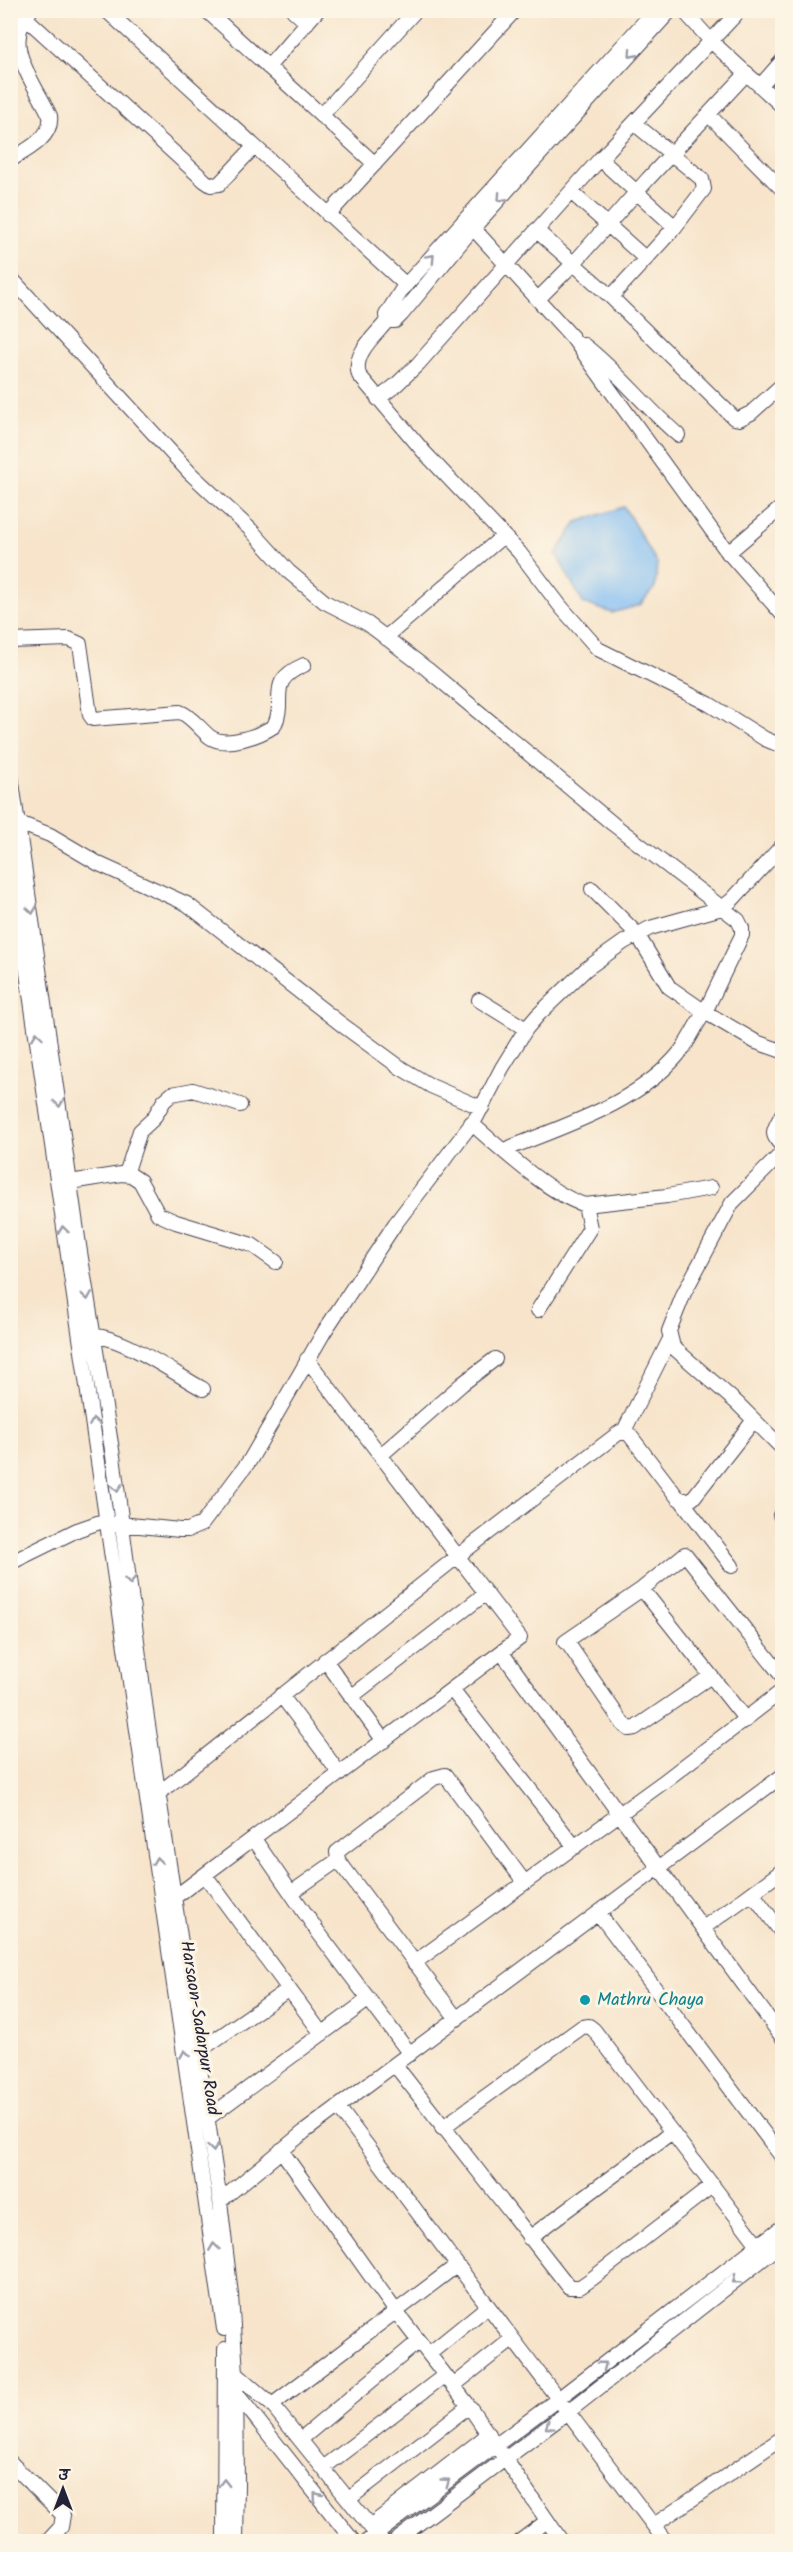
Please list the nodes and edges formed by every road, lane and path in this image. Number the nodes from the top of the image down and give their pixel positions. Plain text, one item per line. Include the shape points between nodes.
1 (106, 10) edge
2 (206, 10) edge
3 (293, 10) edge
4 (318, 10) edge
5 (416, 10) edge
6 (514, 10) edge
7 (655, 10) edge
8 (671, 10) edge
9 (683, 10) edge
10 (741, 10) edge
11 (24, 13) edge
12 (307, 23) junction
13 (712, 42) junction
14 (783, 61) edge
15 (268, 67) junction
16 (747, 73) junction
17 (761, 84) junction
18 (783, 106) edge
19 (709, 115) junction
20 (321, 116) junction
21 (567, 116) junction
22 (635, 124) junction
23 (253, 148) junction
24 (673, 154) junction
25 (600, 159) junction
26 (10, 160) edge
27 (375, 164) junction
28 (783, 189) edge
29 (570, 192) junction
30 (638, 192) junction
31 (480, 213) junction
32 (328, 215) junction
33 (607, 226) junction
34 (675, 227) junction
35 (473, 228) junction
36 (536, 230) junction
37 (646, 259) junction
38 (507, 263) junction
39 (574, 263) junction
40 (10, 277) edge
41 (406, 285) junction
42 (611, 297) junction
43 (539, 298) junction
44 (387, 321) junction
45 (573, 337) junction
46 (783, 385) edge
47 (378, 399) junction
48 (678, 435) dead end
49 (783, 507) edge
50 (503, 536) junction
51 (728, 553) junction
52 (783, 614) edge
53 (386, 638) junction
54 (10, 641) edge
55 (304, 665) dead end
56 (783, 746) edge
57 (10, 769) edge
58 (12, 791) edge
59 (19, 824) junction
60 (783, 846) edge
61 (10, 856) edge
62 (592, 889) dead end
63 (722, 908) junction
64 (637, 934) junction
65 (479, 1000) dead end
66 (705, 1012) junction
67 (526, 1029) junction
68 (783, 1051) edge
69 (240, 1105) dead end
70 (482, 1108) junction
71 (783, 1114) edge
72 (471, 1124) junction
73 (783, 1146) edge
74 (504, 1150) junction
75 (783, 1153) edge
76 (126, 1174) junction
77 (110, 1176) junction
78 (70, 1182) junction
79 (711, 1188) dead end
80 (152, 1203) junction
81 (585, 1205) junction
82 (276, 1262) dead end
83 (538, 1310) dead end
84 (94, 1336) junction
85 (669, 1341) junction
86 (307, 1359) junction
87 (495, 1359) dead end
88 (203, 1389) dead end
89 (754, 1420) junction
90 (624, 1431) junction
91 (783, 1448) edge
92 (381, 1455) junction
93 (682, 1501) junction
94 (115, 1522) junction
95 (458, 1556) junction
96 (10, 1563) edge
97 (732, 1566) dead end
98 (642, 1589) junction
99 (485, 1594) junction
100 (502, 1653) junction
101 (325, 1660) junction
102 (711, 1676) junction
103 (783, 1676) edge
104 (452, 1690) junction
105 (783, 1691) edge
106 (281, 1695) junction
107 (351, 1697) junction
108 (746, 1720) junction
109 (384, 1740) junction
110 (340, 1774) junction
111 (783, 1776) edge
112 (159, 1793) junction
113 (619, 1814) junction
114 (254, 1839) junction
115 (575, 1847) junction
116 (338, 1860) junction
117 (658, 1869) junction
118 (783, 1871) edge
119 (205, 1875) junction
120 (525, 1882) junction
121 (291, 1893) junction
122 (748, 1896) junction
123 (175, 1897) junction
124 (598, 1914) junction
125 (703, 1928) junction
126 (783, 1933) edge
127 (414, 1963) junction
128 (289, 1989) junction
129 (369, 1999) junction
130 (456, 2019) junction
131 (322, 2034) junction
132 (783, 2037) edge
133 (199, 2051) junction
134 (410, 2054) junction
135 (395, 2065) junction
136 (338, 2107) junction
137 (208, 2118) junction
138 (442, 2128) junction
139 (672, 2132) junction
140 (280, 2150) junction
141 (781, 2152) edge
142 (713, 2185) junction
143 (220, 2200) junction
144 (783, 2227) edge
145 (530, 2238) junction
146 (783, 2244) edge
147 (758, 2245) junction
148 (456, 2266) junction
149 (487, 2307) junction
150 (397, 2313) junction
151 (512, 2339) junction
152 (419, 2341) junction
153 (429, 2354) junction
154 (229, 2373) junction
155 (449, 2380) junction
156 (236, 2392) junction
157 (558, 2400) junction
158 (272, 2405) junction
159 (469, 2406) junction
160 (568, 2412) junction
161 (783, 2438) edge
162 (301, 2439) junction
163 (492, 2440) junction
164 (504, 2458) junction
165 (10, 2462) edge
166 (323, 2468) junction
167 (348, 2499) junction
168 (547, 2521) junction
169 (654, 2525) junction
170 (373, 2536) edge
171 (48, 2541) edge
172 (224, 2541) edge
173 (236, 2541) edge
174 (354, 2541) edge
175 (394, 2541) edge
176 (519, 2541) edge
177 (562, 2541) edge
178 (666, 2541) edge

1 - 23 street
2 - 15 street
3 - 12 street
4 - 12 street
5 - 20 street
6 - 27 street
7 - 21 street
8 -> 21 street
9 - 13 street
10 - 13 street
11 - 23 street via 210,185 219,184
11 - 26 street via 16,30 16,47 51,120 48,133
12 - 15 street
13 - 16 street
13 - 22 street
14 - 17 street
15 - 20 street
16 - 17 street
16 - 19 street
17 - 18 street
19 - 24 street
19 - 28 street
20 - 27 street
21 - 31 street
22 - 24 street
22 - 25 street
23 - 32 street
24 - 30 street
24 - 34 street via 704,184 702,193
25 - 29 street
25 - 30 street
27 - 32 street
29 - 33 street
29 - 36 street
30 - 33 street
30 - 34 street
31 - 35 street
41 -> 31 street
32 - 41 street
33 - 37 street
33 - 39 street
34 - 37 street
35 - 38 street
35 - 44 street via 402,314 395,321
36 - 38 street
36 - 39 street
37 - 42 street
38 - 43 street
38 - 47 street via 410,372
39 - 42 street
39 - 43 street
40 - 53 street via 190,473 289,572 325,602
41 - 44 street via 386,315
42 - 46 street via 734,418 751,413
43 - 45 street
44 - 47 street via 357,361 359,375
45 - 48 street via 609,365
45 - 51 street
47 - 50 street
49 - 51 street
50 - 53 street
50 - 56 street via 598,649
51 - 52 street
53 - 63 street
54 - 55 street via 69,639 80,644 93,719 180,712 221,742 232,742 274,726 282,680
57 - 58 street
58 - 59 street
59 - 70 street via 50,835 99,864 194,908 401,1068
59 -> 78 street
60 - 63 street
94 -> 61 street via 67,1256
62 - 64 street
63 - 64 street
63 - 66 street via 738,920 742,932
64 - 66 street via 669,987
64 - 67 street via 586,969
65 - 67 street
66 - 68 street via 756,1042
66 - 74 street via 680,1052 627,1095
67 - 70 street
69 - 76 street via 199,1091 172,1094 140,1131
70 - 72 street
71 - 73 street via 773,1133
72 - 74 street
72 - 86 street via 395,1224
74 - 81 street via 543,1181
75 - 85 street via 728,1209 670,1324
76 - 77 street
76 - 80 street via 140,1181
77 - 78 street
77 - 80 street via 130,1185
78 -> 84 street
79 - 81 street
80 - 82 street via 166,1218 252,1245
81 - 83 street via 590,1228
84 - 88 street via 121,1344
84 -> 94 street
85 - 89 street
85 - 90 street
86 - 92 street
86 - 94 street via 250,1460 202,1524 180,1530
87 - 92 street
89 - 91 street
89 - 93 street via 693,1498
90 - 93 street
90 - 95 street
92 - 95 street
93 - 97 street
94 - 96 street via 83,1527
94 -> 112 street, Harsaon-Sadarpur Road
154 -> 94 street, Harsaon-Sadarpur Road
95 - 99 street
95 - 101 street
98 - 102 street
98 - 102 street via 567,1644 623,1724 635,1728
98 - 103 street via 685,1554
99 - 100 street via 520,1636
99 - 107 street
100 - 104 street
100 - 113 street
101 - 106 street
101 - 107 street
102 - 108 street
104 - 109 street
104 - 115 street
105 - 108 street
106 - 110 street
106 - 112 street
107 - 109 street
108 - 113 street
109 - 110 street
110 - 114 street
111 - 117 street
112 - 123 street, Harsaon-Sadarpur Road
113 - 115 street
113 - 117 street
114 - 119 street
114 - 121 street
115 - 120 street
116 - 120 street via 339,1849 434,1778 445,1774
116 - 121 street
116 - 127 street
117 - 124 street
117 - 125 street
118 - 122 street
119 - 123 street
119 - 128 street
120 - 127 street
121 - 129 street
122 - 125 street
122 - 126 street via 756,1899
123 - 133 street, Harsaon-Sadarpur Road
124 - 130 street
124 - 141 street
125 - 132 street
127 - 130 street
128 - 131 street
128 - 133 street
129 - 131 street
129 - 134 street
130 - 134 street
131 - 137 street
133 - 137 street, Harsaon-Sadarpur Road
134 - 135 street
135 - 136 street
135 - 138 street
136 - 140 street
136 - 148 street
137 -> 143 street, Harsaon-Sadarpur Road
138 - 139 street via 585,2026 594,2030
138 - 145 street
139 - 142 street
139 - 145 street
140 - 143 street
140 - 150 street
142 - 145 street via 580,2287 568,2288
142 - 147 street
143 - 154 street, Harsaon-Sadarpur Road via 231,2295
144 - 147 street
146 -> 160 street
157 -> 147 street
148 - 149 street
148 - 150 street
149 - 151 street
149 - 153 street
150 - 152 street
150 - 158 street
151 - 155 street
151 - 157 street
152 - 153 street
152 - 162 street
153 - 155 street
154 - 156 street, Harsaon-Sadarpur Road
154 - 158 street
172 -> 154 street, Harsaon-Sadarpur Road
155 - 159 street
155 - 166 street
156 - 173 street, Harsaon-Sadarpur Road
174 -> 156 street
157 - 160 street
157 - 163 street
158 - 162 street
159 - 163 street
159 - 167 street
160 -> 164 street
160 - 169 street
161 - 169 street
162 - 166 street
163 - 164 street
163 - 170 street
164 - 168 street
164 - 175 street
165 - 171 street via 63,2515 61,2527
166 - 167 street
167 - 170 street
168 - 176 street
168 - 177 street
169 - 178 street

